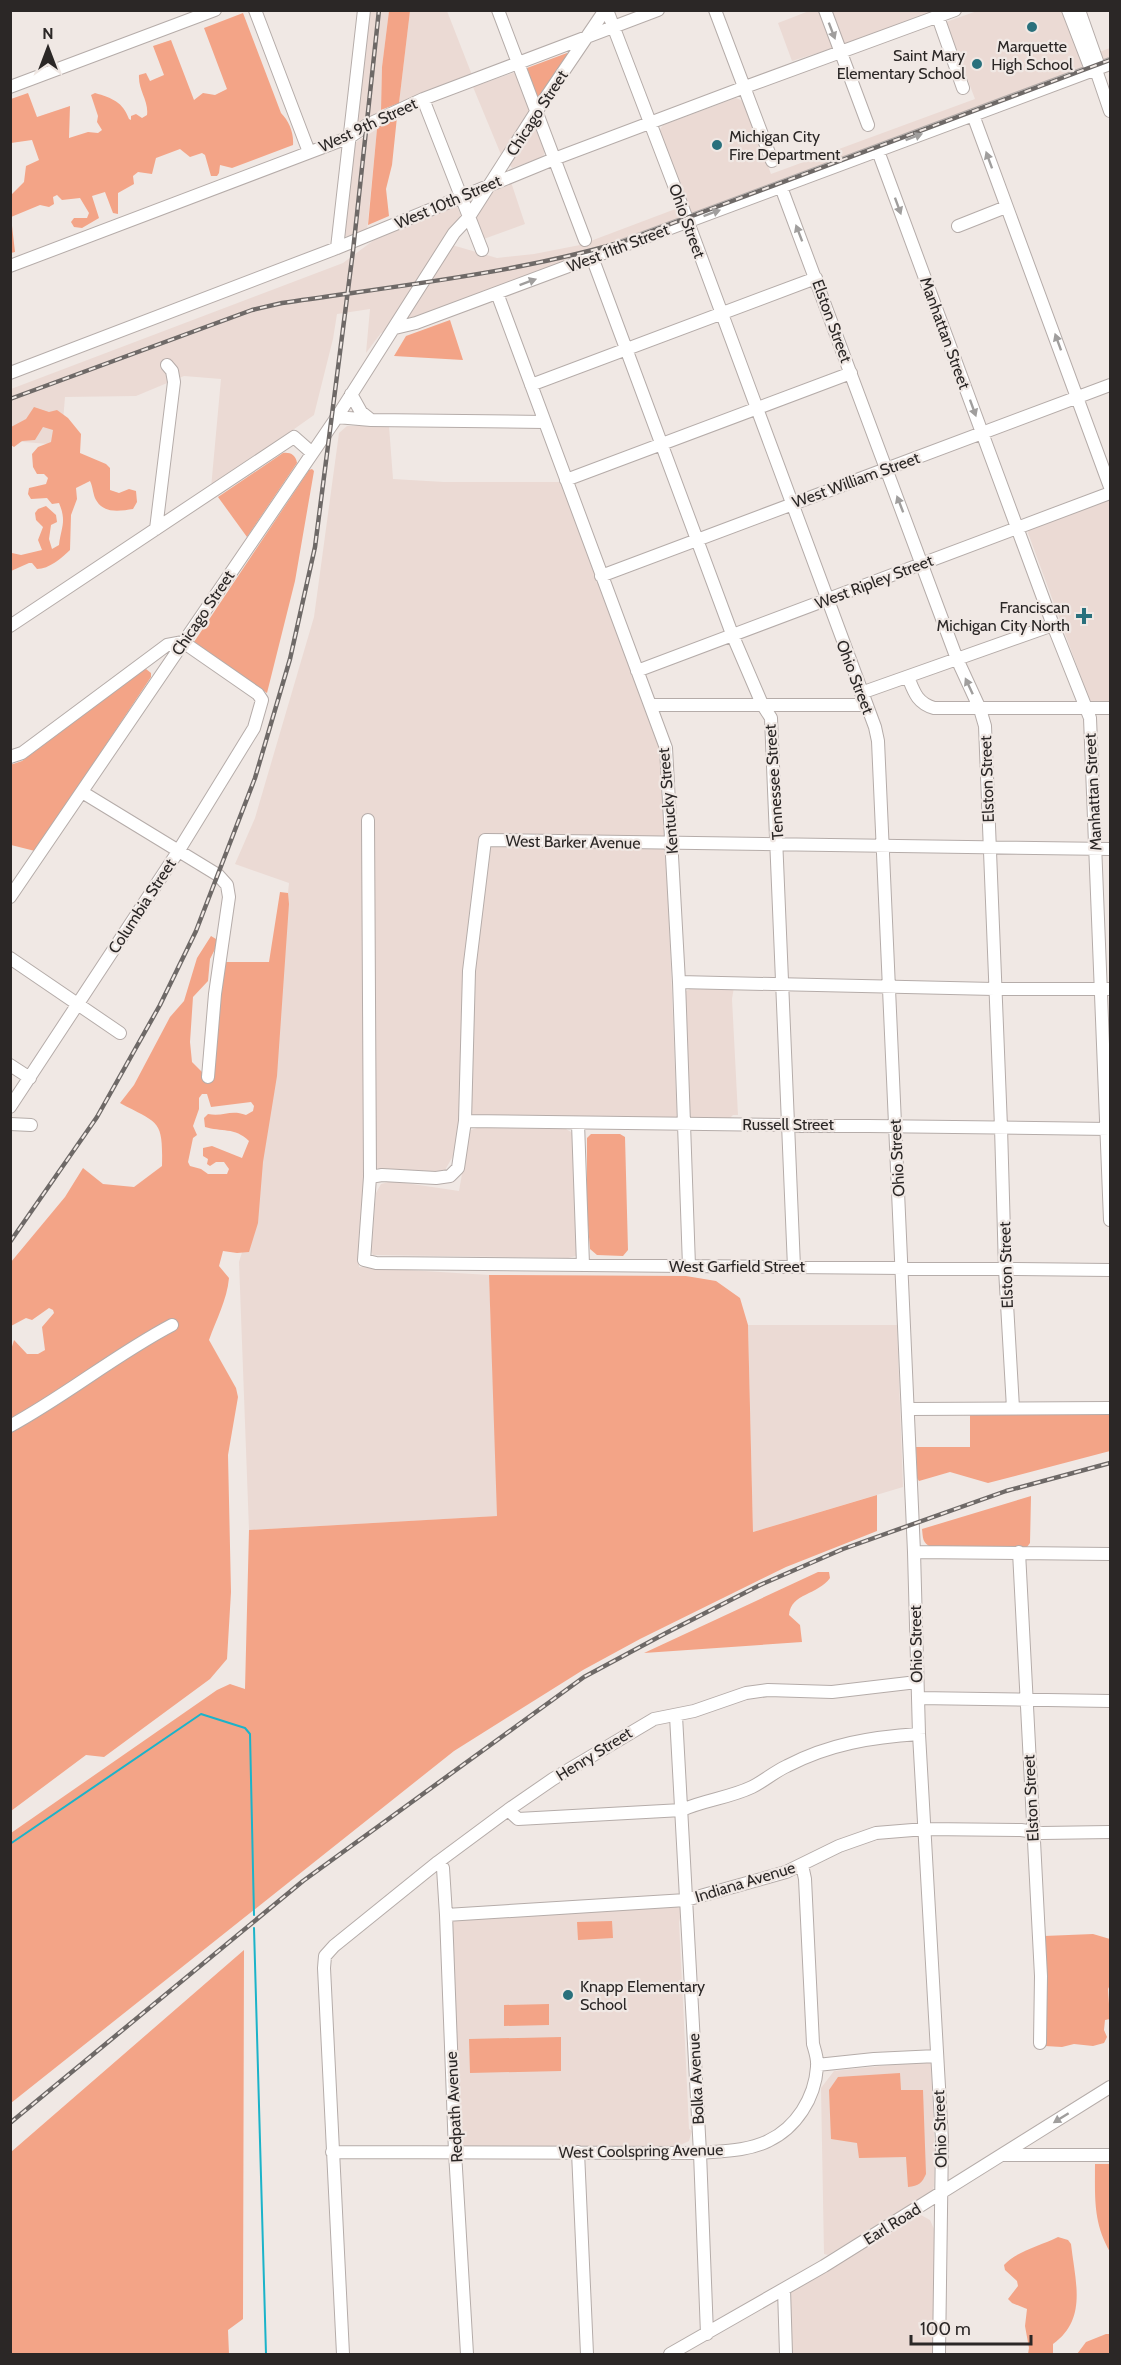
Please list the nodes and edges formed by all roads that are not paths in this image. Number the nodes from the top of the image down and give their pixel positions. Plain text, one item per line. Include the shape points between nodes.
1 (215, 10) edge
2 (255, 10) edge
3 (364, 10) edge
4 (498, 10) edge
5 (606, 10) edge
6 (658, 10) edge
7 (716, 10) edge
8 (825, 10) edge
9 (955, 10) edge
10 (1068, 10) edge
11 (1079, 10) edge
12 (938, 17) junction
13 (613, 27) junction
14 (587, 37) junction
15 (840, 52) junction
16 (518, 63) junction
17 (1110, 64) edge
18 (1096, 70) junction
19 (10, 87) edge
20 (745, 87) junction
21 (963, 88) dead end
22 (423, 99) junction
23 (1110, 111) edge
24 (536, 112) junction
25 (973, 115) junction
26 (650, 123) junction
27 (868, 125) dead end
28 (350, 136) junction
29 (878, 151) junction
30 (309, 152) junction
31 (554, 159) junction
32 (772, 161) dead end
33 (491, 183) junction
34 (781, 187) junction
35 (461, 197) junction
36 (1006, 207) junction
37 (469, 217) junction
38 (687, 222) junction
39 (958, 226) dead end
40 (585, 240) dead end
41 (337, 248) junction
42 (482, 250) dead end
43 (592, 257) junction
44 (10, 266) edge
45 (816, 278) junction
46 (497, 293) junction
47 (721, 314) junction
48 (395, 328) junction
49 (626, 350) junction
50 (167, 365) dead end
51 (10, 373) edge
52 (851, 373) junction
53 (531, 385) junction
54 (1110, 385) edge
55 (351, 394) junction
56 (1078, 397) junction
57 (756, 409) junction
58 (337, 417) junction
59 (371, 420) junction
60 (544, 422) junction
61 (982, 433) junction
62 (661, 445) junction
63 (311, 452) junction
64 (886, 468) junction
65 (566, 480) junction
66 (1110, 487) edge
67 (1110, 493) edge
68 (791, 504) junction
69 (156, 529) junction
70 (1018, 529) junction
71 (697, 539) junction
72 (922, 564) junction
73 (601, 576) junction
74 (826, 600) junction
75 (1053, 625) junction
76 (10, 626) edge
77 (732, 634) junction
78 (183, 642) junction
79 (957, 659) junction
80 (637, 671) junction
81 (908, 677) junction
82 (861, 693) junction
83 (762, 704) junction
84 (651, 705) junction
85 (866, 705) junction
86 (1110, 708) edge
87 (980, 709) junction
88 (1085, 709) junction
89 (10, 757) edge
90 (82, 792) junction
91 (368, 820) dead end
92 (672, 843) junction
93 (778, 845) junction
94 (883, 845) junction
95 (990, 846) junction
96 (1096, 849) junction
97 (1110, 849) edge
98 (179, 850) junction
99 (10, 897) edge
100 (10, 958) edge
101 (679, 982) junction
102 (783, 985) junction
103 (889, 986) junction
104 (994, 988) junction
105 (1106, 989) edge
106 (78, 1003) junction
107 (120, 1033) dead end
108 (10, 1065) edge
109 (208, 1077) dead end
110 (30, 1078) junction
111 (10, 1107) edge
112 (465, 1121) junction
113 (578, 1123) junction
114 (682, 1123) junction
115 (789, 1124) junction
116 (10, 1125) edge
117 (31, 1125) dead end
118 (895, 1125) junction
119 (1002, 1127) junction
120 (1108, 1129) edge
121 (370, 1177) junction
122 (1110, 1220) edge
123 (583, 1265) junction
124 (689, 1266) junction
125 (794, 1267) junction
126 (902, 1268) junction
127 (1005, 1269) junction
128 (1110, 1270) edge
129 (172, 1324) dead end
130 (1013, 1408) junction
131 (1110, 1408) edge
132 (908, 1409) junction
133 (10, 1426) edge
134 (914, 1552) junction
135 (1019, 1552) junction
136 (1110, 1554) edge
137 (917, 1682) junction
138 (918, 1698) junction
139 (1026, 1700) junction
140 (1110, 1701) edge
141 (676, 1716) junction
142 (919, 1734) junction
143 (508, 1810) junction
144 (682, 1810) junction
145 (926, 1828) junction
146 (1033, 1832) junction
147 (1110, 1832) edge
148 (438, 1862) junction
149 (802, 1865) junction
150 (686, 1900) junction
151 (446, 1915) junction
152 (1040, 2043) dead end
153 (937, 2056) junction
154 (818, 2065) junction
155 (1110, 2087) edge
156 (332, 2152) junction
157 (455, 2152) junction
158 (578, 2152) junction
159 (700, 2153) junction
160 (1002, 2155) junction
161 (1110, 2155) edge
162 (941, 2193) junction
163 (784, 2289) junction
164 (707, 2334) junction
165 (343, 2355) edge
166 (467, 2355) edge
167 (587, 2355) edge
168 (670, 2355) edge
169 (786, 2355) edge
170 (939, 2355) edge

1 - 19 street
2 - 30 street
3 - 28 street
4 - 16 street
5 - 13 street, Ohio Street
5 - 14 street, Chicago Street
6 - 13 street, West 9th Street
7 - 20 street
8 -> 15 street
9 - 12 street, West 10th Street
10 - 18 street via 1090,67
11 - 18 street via 1098,64
12 - 15 street, West 10th Street
12 - 21 street
13 - 14 street, West 9th Street
13 - 26 street, Ohio Street
14 - 16 street, West 9th Street
14 - 24 street, Chicago Street
15 - 20 street, West 10th Street
15 - 27 street
16 - 22 street, West 9th Street
16 - 24 street
17 - 18 street, West 11th Street
18 - 23 street
18 - 25 street, West 11th Street
20 - 26 street, West 10th Street
20 - 32 street
22 - 28 street, West 9th Street
22 - 35 street
24 - 31 street
24 - 33 street, Chicago Street
29 -> 25 street, West 11th Street
36 -> 25 street
26 - 31 street, West 10th Street
26 - 38 street, Ohio Street
28 - 30 street, West 9th Street
28 - 41 street
29 - 34 street, West 11th Street
29 -> 61 street, Manhattan Street
30 - 44 street, West 9th Street
31 - 33 street, West 10th Street
31 - 40 street
33 - 35 street, West 10th Street
33 - 37 street, Chicago Street
38 -> 34 street, West 11th Street
45 -> 34 street, Elston Street
35 - 37 street
35 - 41 street, West 10th Street
36 - 39 street
56 -> 36 street
37 - 42 street
37 - 48 street, Chicago Street via 454,233
38 - 43 street, West 11th Street
38 - 47 street, Ohio Street
41 - 51 street, West 10th Street
46 -> 43 street, West 11th Street
43 - 49 street, Tennessee Street
45 - 47 street
45 - 52 street, Elston Street
46 - 48 street, West 11th Street
46 - 53 street, Kentucky Street
47 - 49 street
47 - 57 street, Ohio Street
48 - 55 street, Chicago Street
49 - 53 street
49 - 62 street, Tennessee Street
50 - 69 street via 174,382
52 - 57 street
52 - 64 street, Elston Street
53 - 60 street, Kentucky Street
54 - 56 street, West William Street
55 - 58 street, Chicago Street
55 - 59 street via 361,412
56 - 61 street, West William Street
56 - 66 street
57 - 62 street
57 - 68 street, Ohio Street
58 - 59 street
58 - 63 street, Chicago Street
59 - 60 street
60 - 65 street, Kentucky Street
61 - 64 street, West William Street
61 - 70 street, Manhattan Street
62 - 65 street
62 - 71 street, Tennessee Street
63 - 69 street via 294,437
63 - 78 street, Chicago Street
64 - 68 street, West William Street
72 -> 64 street, Elston Street
65 - 73 street, Kentucky Street
67 - 70 street, West Ripley Street
68 - 71 street, West William Street
68 - 74 street, Ohio Street
69 - 76 street
70 - 72 street, West Ripley Street
70 - 75 street, Manhattan Street
71 - 73 street, West William Street
71 - 77 street, Tennessee Street
72 - 74 street, West Ripley Street
72 - 79 street, Elston Street
73 - 80 street, Kentucky Street
74 - 77 street, West Ripley Street
74 - 82 street, Ohio Street
75 - 79 street
75 - 88 street, Manhattan Street
77 - 80 street, West Ripley Street
77 - 83 street, Tennessee Street
78 - 89 street via 167,645 22,753
78 - 90 street, Chicago Street
78 - 98 street, Columbia Street via 262,700 254,728
79 - 81 street
87 -> 79 street, Elston Street
80 - 84 street, Kentucky Street
81 - 82 street
81 - 87 street via 917,699 925,705
82 - 85 street, Ohio Street
83 - 84 street
83 - 85 street
83 - 93 street, Tennessee Street via 771,718
84 - 92 street, Kentucky Street via 666,748
85 - 94 street, Ohio Street via 880,757
86 - 88 street
87 - 88 street
87 - 95 street, Elston Street via 985,726
88 - 96 street, Manhattan Street via 1090,718
90 - 98 street
90 - 99 street, Chicago Street
91 - 121 street
92 - 93 street, West Barker Avenue
92 - 101 street, Kentucky Street
92 - 112 street, West Barker Avenue via 485,840 469,970
93 - 94 street, West Barker Avenue
93 - 102 street, Tennessee Street
94 - 95 street, West Barker Avenue
94 - 103 street, Ohio Street
95 - 96 street, West Barker Avenue
95 - 104 street, Elston Street
96 - 97 street, West Barker Avenue
96 - 105 street, Manhattan Street
98 - 106 street, Columbia Street
98 - 109 street via 218,875 227,885 229,897
100 - 106 street
101 - 102 street
101 - 114 street, Kentucky Street
102 - 103 street
102 - 115 street, Tennessee Street
103 - 104 street
103 - 118 street, Ohio Street
104 - 105 street
104 - 119 street, Elston Street
105 - 120 street, Manhattan Street
106 - 107 street
106 - 110 street, Columbia Street
108 - 110 street
110 - 111 street, Columbia Street
112 - 113 street, Russell Street
112 - 121 street, West Barker Avenue via 458,1168 450,1176
113 - 114 street, Russell Street
113 - 123 street
114 - 115 street, Russell Street
114 - 124 street, Kentucky Street
115 - 118 street, Russell Street
115 - 125 street, Tennessee Street
116 - 117 street
118 - 119 street, Russell Street
118 - 126 street, Ohio Street
119 - 120 street, Russell Street
119 - 127 street, Elston Street
120 - 122 street, Manhattan Street
121 - 123 street, West Garfield Street via 364,1260
123 - 124 street, West Garfield Street
124 - 125 street, West Garfield Street
125 - 126 street, West Garfield Street
126 - 127 street, West Garfield Street
126 - 132 street, Ohio Street
127 - 128 street, West Garfield Street
127 - 130 street, Elston Street
129 - 133 street
130 - 131 street
130 - 132 street
132 - 134 street, Ohio Street
134 - 135 street
134 - 137 street, Ohio Street
135 - 136 street
135 - 139 street, Elston Street
137 - 138 street, Ohio Street
137 - 141 street, Henry Street via 832,1692 746,1693
138 - 139 street
138 - 142 street, Ohio Street
139 - 140 street
139 - 146 street, Elston Street
141 - 143 street, Henry Street via 654,1719 635,1729
141 - 144 street, Bolka Avenue
142 - 144 street via 879,1737 822,1750 785,1766 753,1787
142 - 145 street, Ohio Street
143 - 144 street via 518,1819
143 - 148 street, Henry Street
144 - 150 street, Bolka Avenue
145 - 146 street, Indiana Avenue
145 - 149 street, Indiana Avenue via 876,1833
145 - 153 street, Ohio Street
146 - 147 street, Indiana Avenue
146 - 152 street, Elston Street via 1041,1976
148 - 151 street, Redpath Avenue via 443,1868
148 - 156 street, Henry Street via 325,1956
149 - 150 street, Indiana Avenue
149 - 154 street via 813,2044
150 - 151 street, Indiana Avenue
150 - 159 street, Bolka Avenue
151 - 157 street, Redpath Avenue
153 - 154 street
153 - 162 street, Ohio Street
154 - 159 street, West Coolspring Avenue via 806,2106 789,2128 767,2142
155 -> 160 street, Earl Road
156 - 157 street, West Coolspring Avenue
156 - 165 street
157 - 158 street, West Coolspring Avenue
157 - 166 street, Redpath Avenue
158 - 159 street, West Coolspring Avenue
158 - 167 street
159 - 164 street, Bolka Avenue
160 - 161 street
160 - 162 street, Earl Road
162 - 163 street, Earl Road
162 - 170 street, Ohio Street
163 - 164 street, Earl Road
163 - 169 street
164 - 168 street, Earl Road

